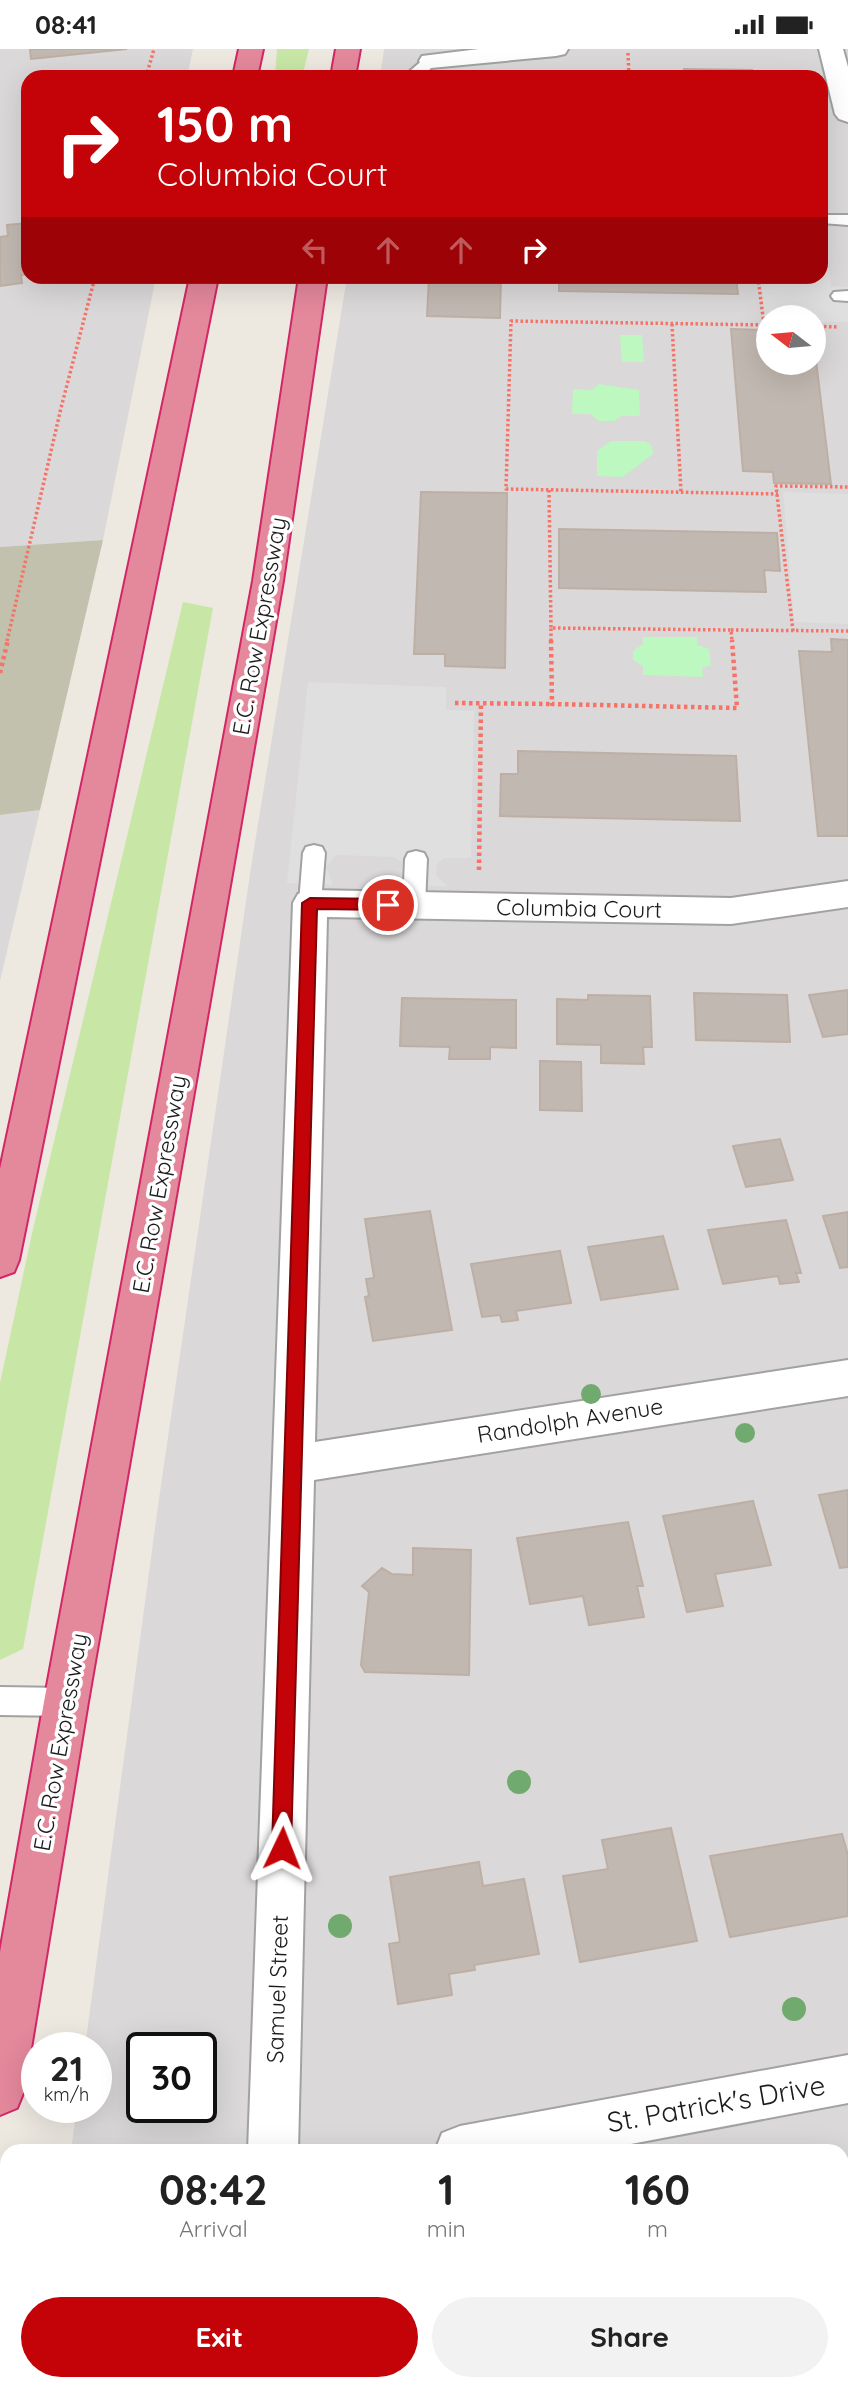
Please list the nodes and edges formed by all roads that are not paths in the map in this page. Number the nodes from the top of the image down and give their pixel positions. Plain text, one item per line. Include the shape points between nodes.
1 (251, 49) edge
2 (348, 49) edge
3 (556, 49) edge
4 (831, 49) edge
5 (431, 61) joint
6 (246, 70) edge
7 (344, 70) edge
8 (420, 70) edge
9 (848, 114) edge
10 (828, 219) edge
11 (848, 220) edge
12 (203, 284) edge
13 (312, 284) edge
14 (314, 853) dead end
15 (416, 859) dead end
16 (848, 894) edge
17 (310, 903) junction
18 (414, 905) junction
19 (0, 1260) edge
20 (848, 1378) edge
21 (293, 1464) junction
22 (0, 1701) edge
23 (66, 1702) junction
24 (848, 2079) edge
25 (0, 2091) edge
26 (273, 2144) edge
27 (498, 2144) edge

1 - 6 highway
2 - 7 highway
3 - 5 street
4 - 9 street
5 - 8 lane
10 - 11 lane
12 - 19 highway
13 - 23 highway, E.C. Row Expressway via 268,580
14 - 17 lane
15 - 18 lane
16 - 18 street, Columbia Court via 732,911
17 - 18 street, Columbia Court
17 - 21 street, Samuel Street
20 - 21 street, Randolph Avenue
21 - 26 street, Samuel Street
22 - 23 lane
23 - 25 highway, E.C. Row Expressway
24 - 27 street, St. Patrick's Drive

